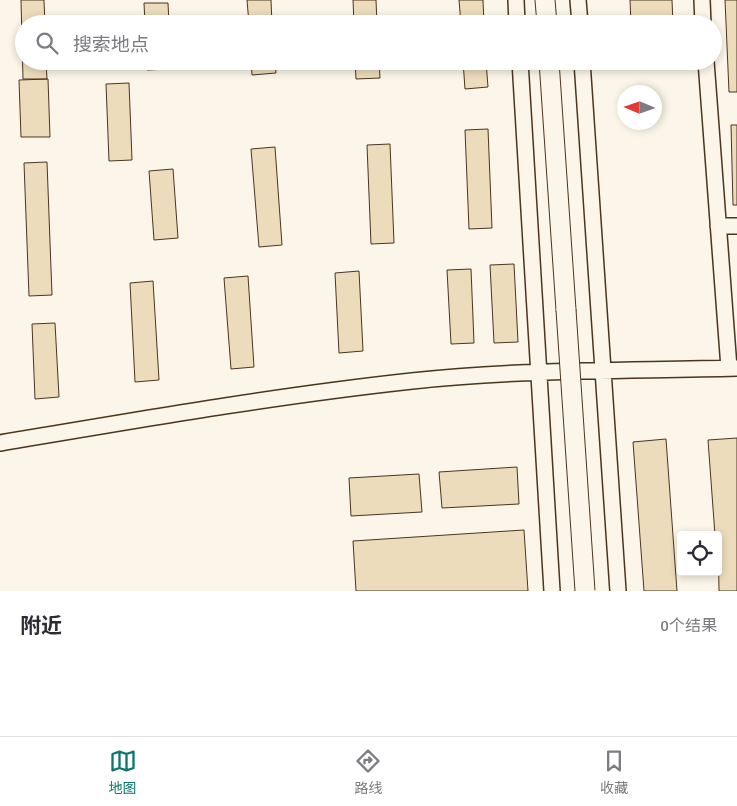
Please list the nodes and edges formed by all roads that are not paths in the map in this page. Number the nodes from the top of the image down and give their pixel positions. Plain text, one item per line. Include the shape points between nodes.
1 (516, 0) edge
2 (545, 0) edge
3 (578, 0) edge
4 (702, 0) edge
5 (517, 15) edge
6 (546, 15) edge
7 (579, 15) edge
8 (703, 15) edge
9 (521, 70) edge
10 (550, 70) edge
11 (583, 70) edge
12 (707, 70) edge
13 (718, 226) junction
14 (737, 226) edge
15 (733, 368) edge
16 (602, 369) junction
17 (538, 373) junction
18 (0, 439) edge
19 (0, 443) edge
20 (552, 591) edge
21 (584, 591) edge
22 (618, 591) edge

1 - 5 street
2 - 6 main road
3 - 7 street
4 - 8 street
9 - 17 street
10 - 21 main road, bridge
11 - 16 street
12 - 13 street
13 - 14 street
13 - 15 street
15 - 16 street
16 - 17 street
16 - 22 street
17 - 19 street via 413,381 222,407
17 - 20 street
18 - 19 street

